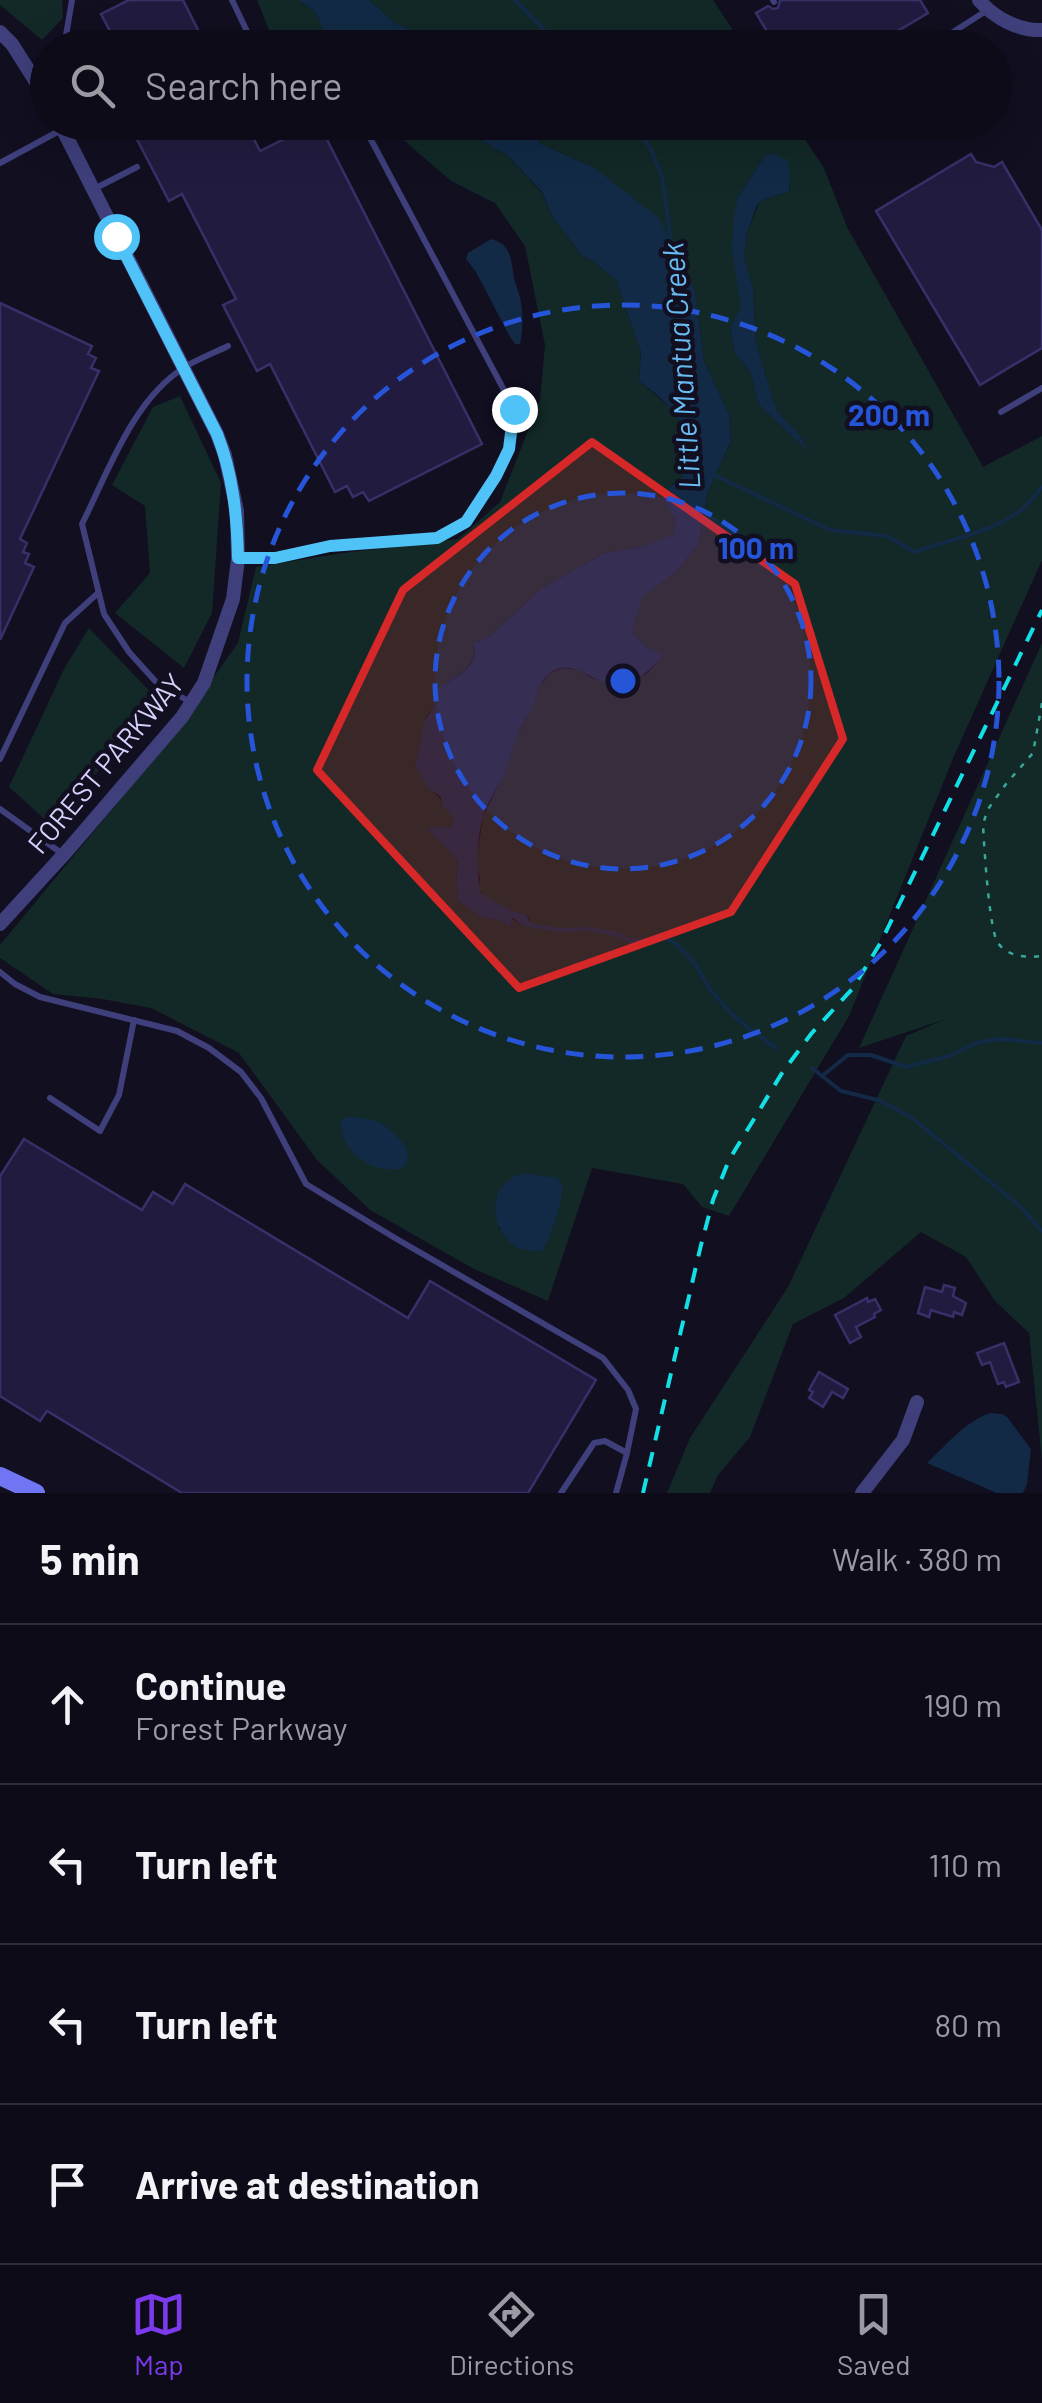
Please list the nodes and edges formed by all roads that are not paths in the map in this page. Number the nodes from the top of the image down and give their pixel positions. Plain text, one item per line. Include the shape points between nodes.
1 (72, 0) edge
2 (232, 0) edge
3 (983, 5) edge
4 (66, 30) edge
5 (246, 30) edge
6 (951, 30) edge
7 (1042, 30) edge
8 (0, 32) edge
9 (30, 71) edge
10 (38, 140) edge
11 (68, 140) edge
12 (371, 140) edge
13 (0, 163) edge
14 (137, 167) dead end
15 (93, 190) junction
16 (228, 346) dead end
17 (183, 368) junction
18 (1042, 388) edge
19 (1001, 412) dead end
20 (238, 558) junction
21 (98, 593) junction
22 (192, 703) junction
23 (0, 759) edge
24 (0, 809) edge
25 (64, 855) junction
26 (0, 924) edge
27 (0, 972) edge
28 (134, 1020) junction
29 (50, 1098) dead end
30 (917, 1402) dead end
31 (628, 1453) junction
32 (10, 1485) edge
33 (36, 1493) edge
34 (561, 1493) edge
35 (616, 1493) edge
36 (862, 1493) edge

1 - 4 lane
2 - 5 lane
3 - 6 lane
3 - 7 street via 1026,30
8 - 9 street
10 - 13 lane
11 - 15 street, FOREST PARKWAY
12 - 20 lane via 514,409 509,449 466,522 437,538
14 - 15 lane
15 - 17 street, FOREST PARKWAY
16 - 17 lane
17 - 20 street, FOREST PARKWAY via 225,456
17 - 21 lane via 136,415 82,524
18 - 19 lane
20 - 22 street, FOREST PARKWAY via 222,637
21 - 22 lane via 129,652 156,682
21 - 23 lane via 65,622
22 - 25 street, FOREST PARKWAY
24 - 25 lane
25 - 26 street, FOREST PARKWAY
27 - 28 lane via 40,998
28 - 29 lane via 119,1095 100,1131
28 - 31 lane via 177,1031 240,1072 262,1098 306,1184 603,1358 636,1409
30 - 36 street via 903,1440
31 - 34 lane via 605,1441 594,1443
31 - 35 lane
32 - 33 main road

